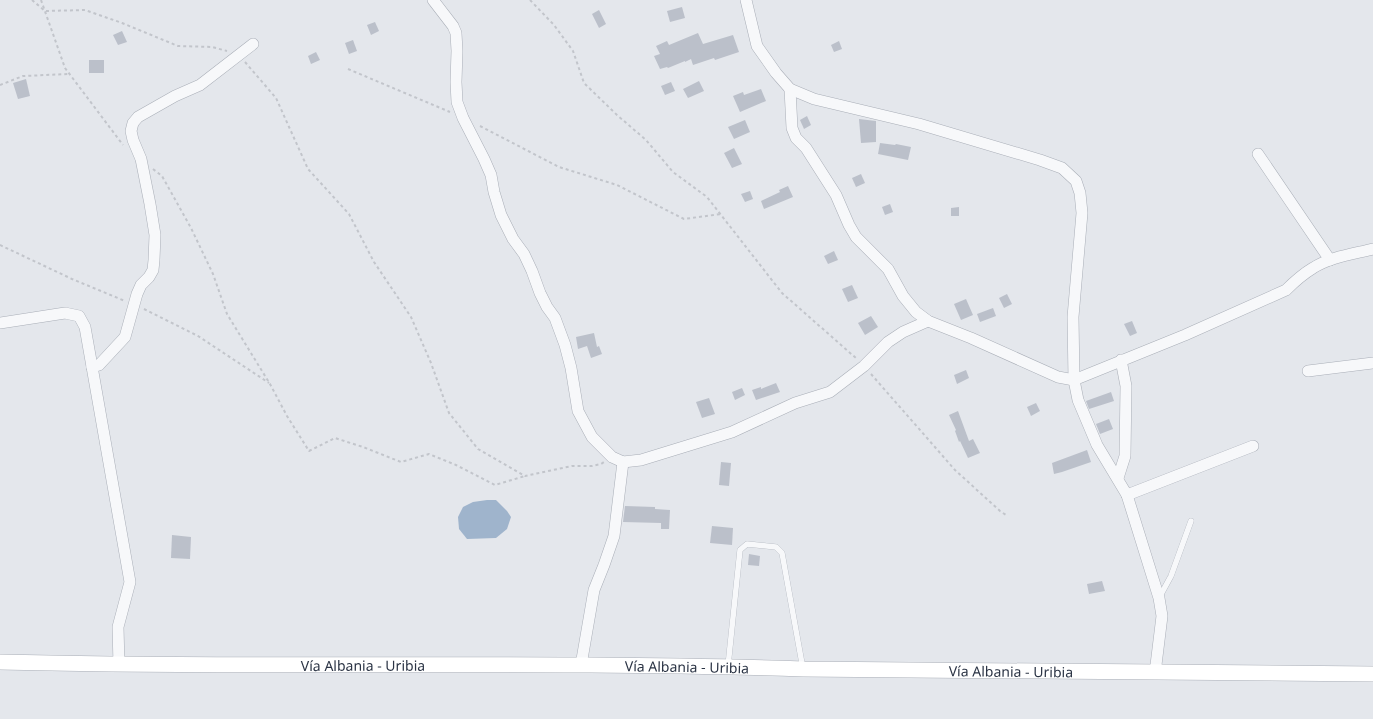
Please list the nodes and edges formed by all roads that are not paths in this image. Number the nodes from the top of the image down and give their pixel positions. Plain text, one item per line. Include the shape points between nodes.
1 (433, 0) edge
2 (746, 0) edge
3 (253, 44) dead end
4 (790, 89) junction
5 (1258, 154) dead end
6 (1373, 249) edge
7 (1330, 260) junction
8 (928, 321) junction
9 (0, 323) edge
10 (1121, 360) junction
11 (1373, 363) edge
12 (92, 367) junction
13 (1308, 371) dead end
14 (1074, 380) junction
15 (1253, 446) dead end
16 (623, 462) junction
17 (1118, 478) junction
18 (1127, 495) junction
19 (1191, 521) dead end
20 (1159, 598) junction
21 (0, 662) edge
22 (119, 665) junction
23 (581, 665) junction
24 (728, 666) junction
25 (803, 669) junction
26 (1155, 673) junction
27 (1373, 674) edge

1 - 16 street via 456,33 457,102 491,175 501,215 524,254 540,293 555,318 571,368 578,411 592,437 612,457
2 - 4 street via 757,46
3 - 12 street via 200,85 175,96 138,117 133,123 131,131 141,159 155,235 154,260 149,277 137,294 125,337 99,365
4 - 8 street via 792,128 796,138 806,148 836,195 848,225 856,237 888,269 903,296 916,312
4 - 14 street via 814,99 918,124 1040,160 1062,168 1076,181 1082,213 1073,317
5 - 7 street
6 - 7 street
7 - 10 street via 1314,267 1286,290
8 - 14 street via 1058,378
8 - 16 street via 888,342 864,366 830,392 795,403 732,432 647,458
9 - 12 street via 64,313 79,316 85,327
10 - 14 street
10 - 17 street via 1126,386 1125,456
11 - 13 street
12 - 22 street via 130,582 118,628
14 - 17 street via 1078,400 1097,445
15 - 18 street
16 - 23 street via 614,536 594,590
17 - 18 street
18 - 20 street
19 - 20 lane via 1171,576
20 - 26 street via 1162,616
21 - 22 main road, Vía Albania - Uribia
22 - 23 main road, Vía Albania - Uribia
23 - 24 main road, Vía Albania - Uribia
24 - 25 main road, Vía Albania - Uribia
24 - 25 lane via 740,550 747,544 776,547 782,553
25 - 26 main road, Vía Albania - Uribia
26 - 27 main road, Vía Albania - Uribia

